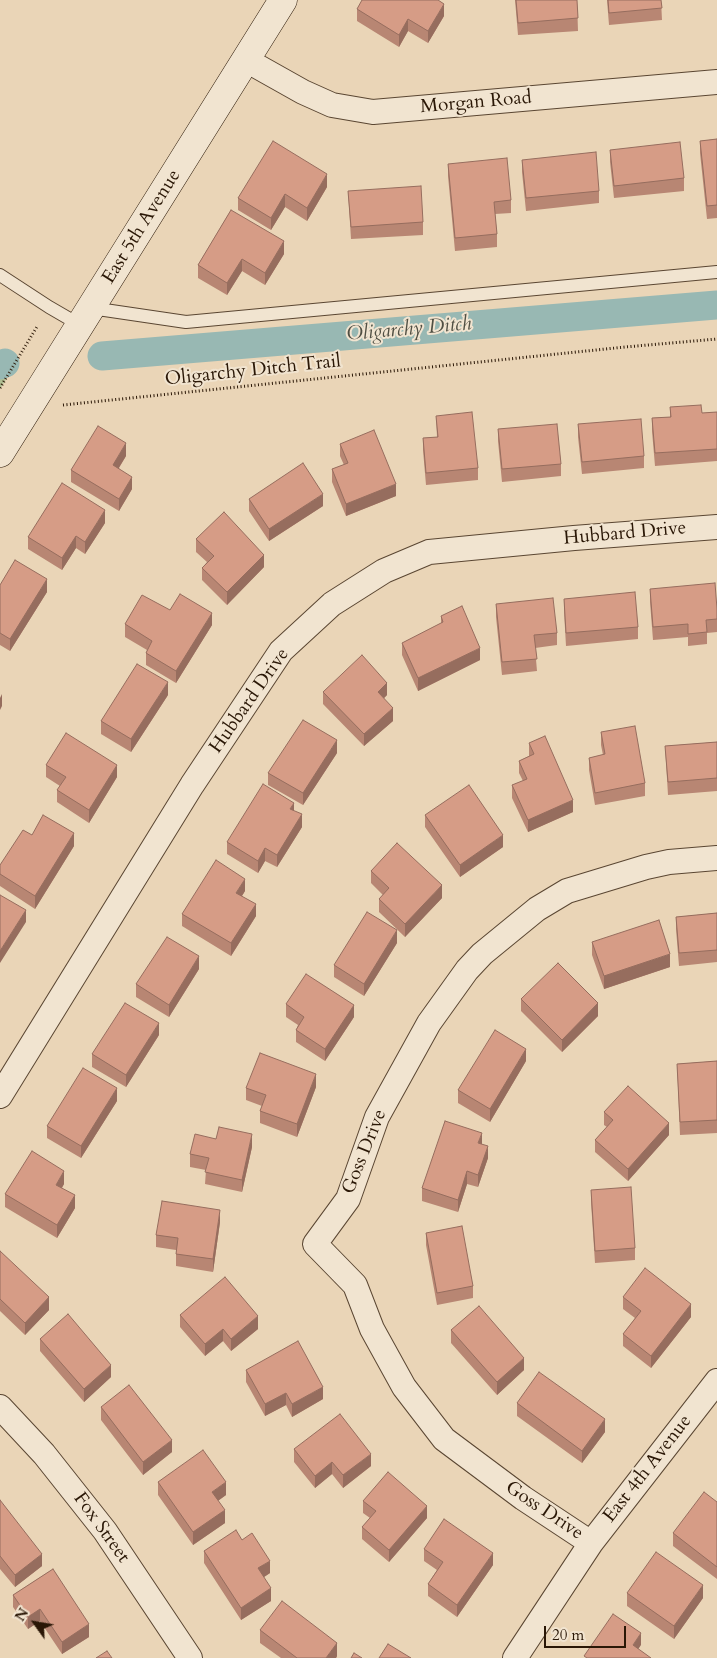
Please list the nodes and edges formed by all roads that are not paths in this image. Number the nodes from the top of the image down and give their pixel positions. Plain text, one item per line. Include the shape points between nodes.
1 (283, 0) edge
2 (246, 60) junction
3 (717, 82) edge
4 (717, 272) edge
5 (0, 275) edge
6 (86, 316) junction
7 (0, 453) edge
8 (717, 527) edge
9 (717, 858) edge
10 (0, 1096) edge
11 (717, 1381) edge
12 (0, 1407) edge
13 (591, 1543) junction
14 (190, 1658) edge
15 (515, 1658) edge

1 - 2 street, East 5th Avenue
2 - 3 street, Morgan Road via 332,105 373,112
2 - 6 street, East 5th Avenue
4 - 6 lane via 186,322
5 - 6 lane via 49,307
6 - 7 street, East 5th Avenue
8 - 10 street, Hubbard Drive via 429,552 384,572 332,604 281,651 192,785
9 - 13 street, Goss Drive via 646,867 566,891 482,954 429,1023 377,1117 348,1199 315,1244 355,1285 372,1329 404,1387 444,1439 523,1498
11 - 13 street, East 4th Avenue
12 - 14 street, Fox Street via 44,1454 105,1531
13 - 15 street, East 4th Avenue

